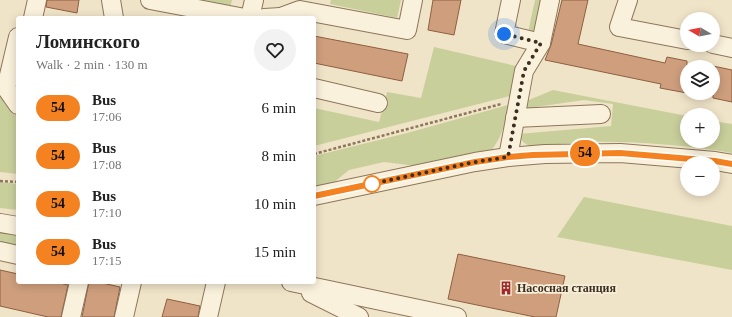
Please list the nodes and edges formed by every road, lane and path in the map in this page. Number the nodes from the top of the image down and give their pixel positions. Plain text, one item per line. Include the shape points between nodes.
1 (37, 0) edge
2 (111, 0) edge
3 (150, 0) edge
4 (254, 0) edge
5 (413, 0) edge
6 (511, 0) edge
7 (550, 0) edge
8 (628, 0) edge
9 (320, 7) edge
10 (33, 16) edge
11 (114, 16) edge
12 (234, 16) edge
13 (250, 16) edge
14 (281, 16) edge
15 (680, 39) edge
16 (541, 43) junction
17 (720, 45) edge
18 (16, 46) edge
19 (732, 48) edge
20 (316, 88) edge
21 (518, 100) junction
22 (16, 102) edge
23 (378, 103) dead end
24 (601, 114) dead end
25 (515, 118) junction
26 (316, 153) edge
27 (508, 157) junction
28 (732, 164) edge
29 (0, 181) edge
30 (16, 182) edge
31 (316, 196) edge
32 (0, 223) edge
33 (16, 226) edge
34 (0, 251) edge
35 (16, 255) edge
36 (79, 284) edge
37 (132, 284) edge
38 (216, 284) edge
39 (289, 284) edge
40 (300, 284) edge
41 (71, 317) edge
42 (124, 317) edge
43 (208, 317) edge
44 (359, 317) edge
45 (457, 317) edge

1 - 10 street
2 - 11 street
3 - 12 street
4 - 13 street
5 - 9 street via 407,30
6 - 16 street via 504,34
7 - 16 street
8 - 15 street via 619,27
9 - 14 street
16 - 21 street via 524,71
17 - 19 street
18 - 22 street via 6,88
20 - 23 street
21 - 25 street
21 - 26 path
24 - 25 street
25 - 27 street
27 - 28 street via 620,153
27 - 31 street
29 - 30 path
32 - 33 street
34 - 35 street
36 - 41 street
37 - 42 street
38 - 43 street
39 - 44 street
40 - 45 street

